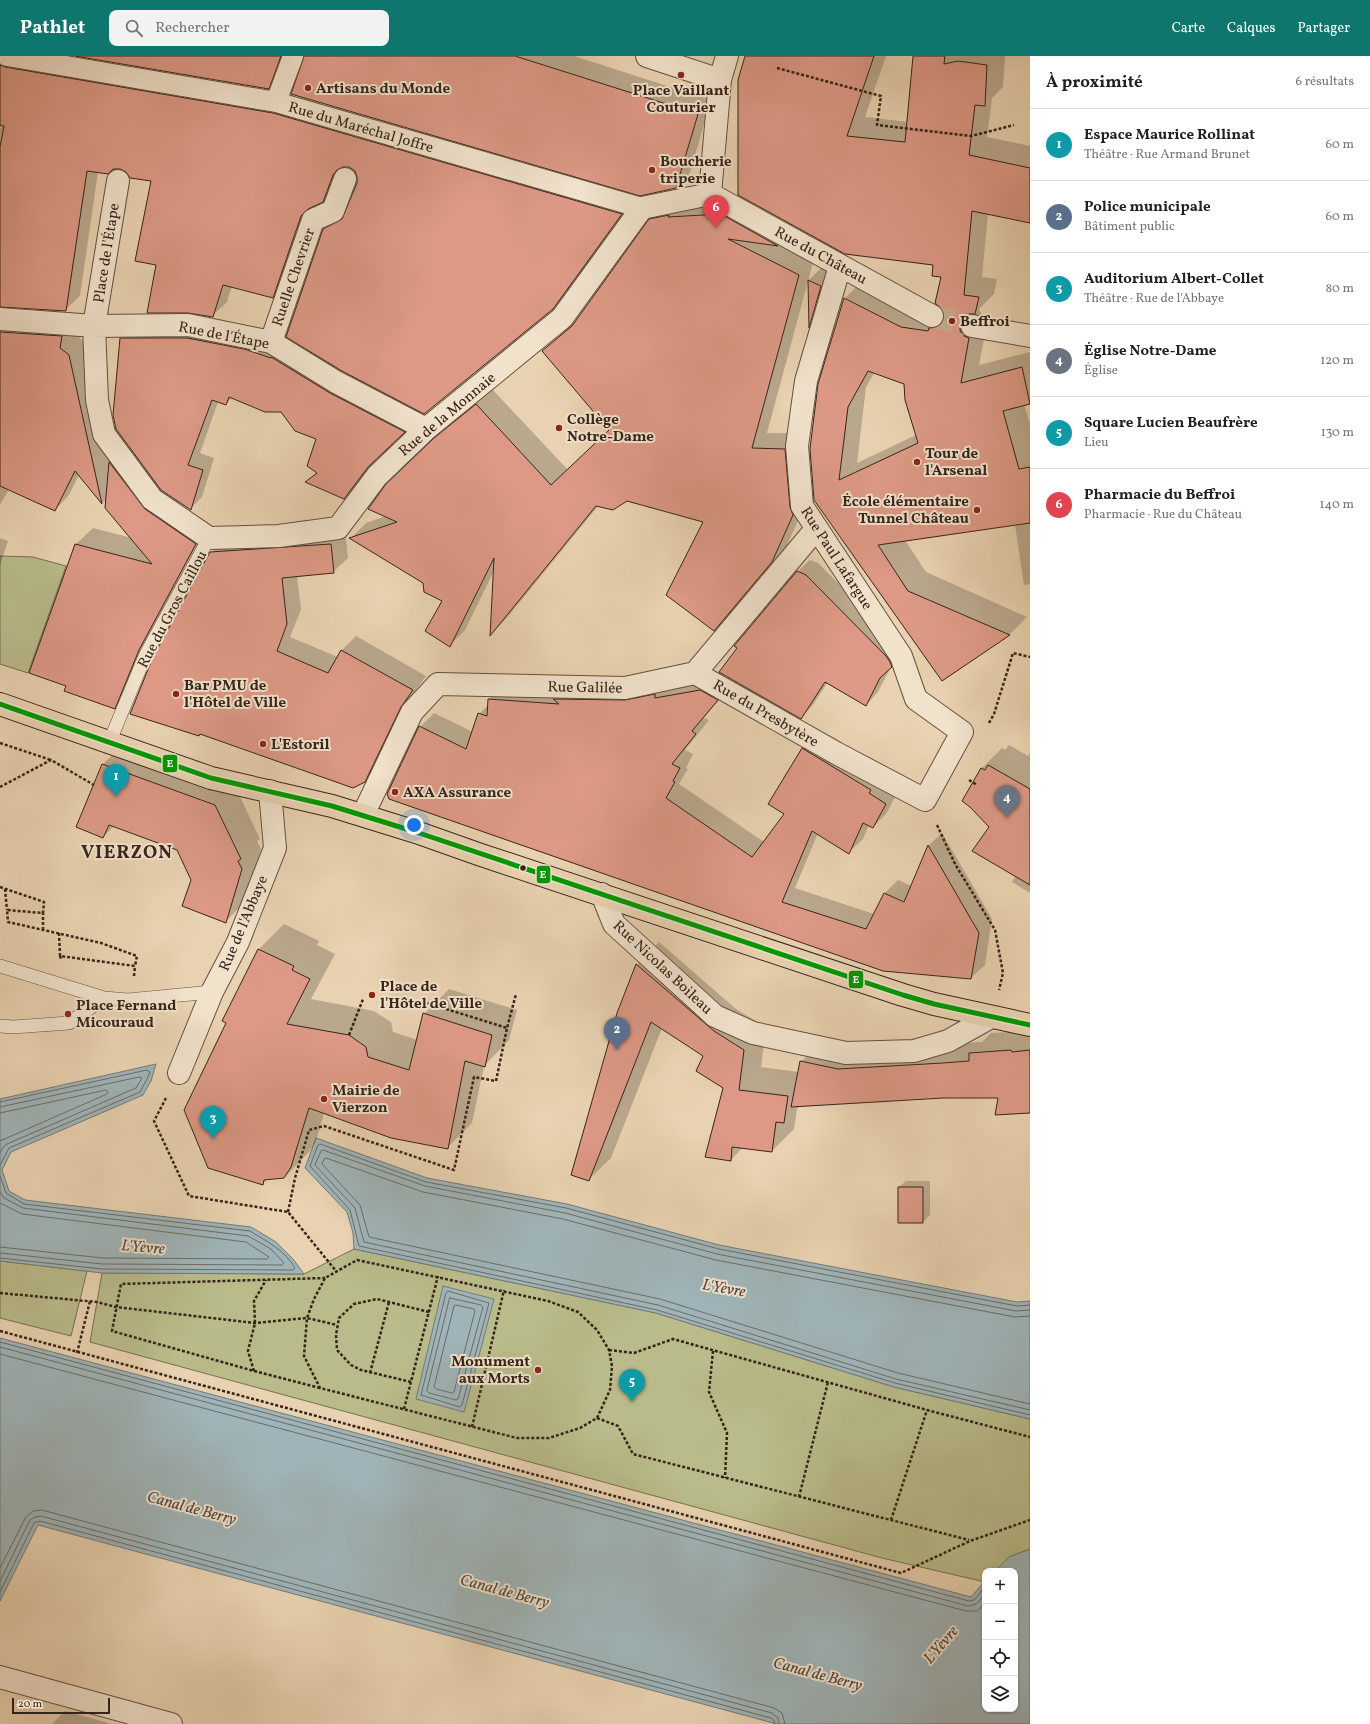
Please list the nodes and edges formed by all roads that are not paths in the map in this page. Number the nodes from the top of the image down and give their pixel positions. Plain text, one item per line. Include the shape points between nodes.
1 (7, 56) edge
2 (293, 56) edge
3 (647, 56) edge
4 (727, 56) edge
5 (700, 64) edge
6 (720, 80) junction
7 (276, 102) junction
8 (345, 179) dead end
9 (118, 181) dead end
10 (710, 194) junction
11 (642, 208) junction
12 (840, 266) junction
13 (932, 316) tunnel mouth
14 (0, 319) edge
15 (94, 326) junction
16 (972, 326) tunnel mouth
17 (1030, 336) edge
18 (271, 342) junction
19 (426, 429) junction
20 (816, 529) junction
21 (209, 538) junction
22 (695, 673) junction
23 (0, 704) edge
24 (109, 743) junction
25 (836, 753) joint
26 (270, 791) junction
27 (363, 815) junction
28 (602, 894) junction
29 (0, 966) edge
30 (212, 992) junction
31 (104, 998) junction
32 (991, 1017) junction
33 (0, 1026) edge
34 (1030, 1026) edge
35 (179, 1072) road end
36 (0, 1677) edge
37 (171, 1724) edge

1 - 7 street, Rue du Maréchal Joffre
2 - 7 street
3 - 5 street
4 - 6 street
5 - 6 street
6 - 10 street
7 - 11 street, Rue du Maréchal Joffre
8 - 18 street, Ruelle Chevrier via 333,211 313,220
9 - 15 street, Place de l'Étape
10 - 11 street, Rue du Maréchal Joffre
10 - 12 street, Rue du Château
11 - 19 street, Rue de la Monnaie via 562,318
12 - 13 street, Rue du Château
12 - 20 street, Rue Paul Lafargue via 806,381 797,446 802,506
14 - 15 street, Rue de l'Étape
15 - 18 street, Rue de l'Étape via 188,325
15 - 21 street, Rue du Gros Caillou via 97,400 104,434 152,499
16 - 17 street
18 - 19 street, Rue de l'Étape via 336,382
19 - 21 street, Rue de la Monnaie via 377,476 338,528 279,536
20 - 22 street
20 - 25 street, Rue Paul Lafargue via 901,656 916,699 962,732 925,800
21 - 24 lane, Rue du Gros Caillou via 146,654
22 - 25 street, Rue du Presbytère
22 - 27 street, Rue Galilée via 625,688 438,684 412,712
23 - 24 main road
24 - 26 main road via 211,778
26 - 27 main road
26 - 30 street, Rue de l'Abbaye via 274,848 238,942
27 - 28 main road
28 - 32 main road via 903,995
28 - 32 street, Rue Nicolas Boileau via 614,924 715,1016 753,1033 846,1053 914,1051 948,1041
29 - 31 lane
30 - 31 lane via 128,1000
30 - 35 street, Rue de l'Abbaye
31 - 33 lane via 69,1023
32 - 34 main road
36 - 37 street

